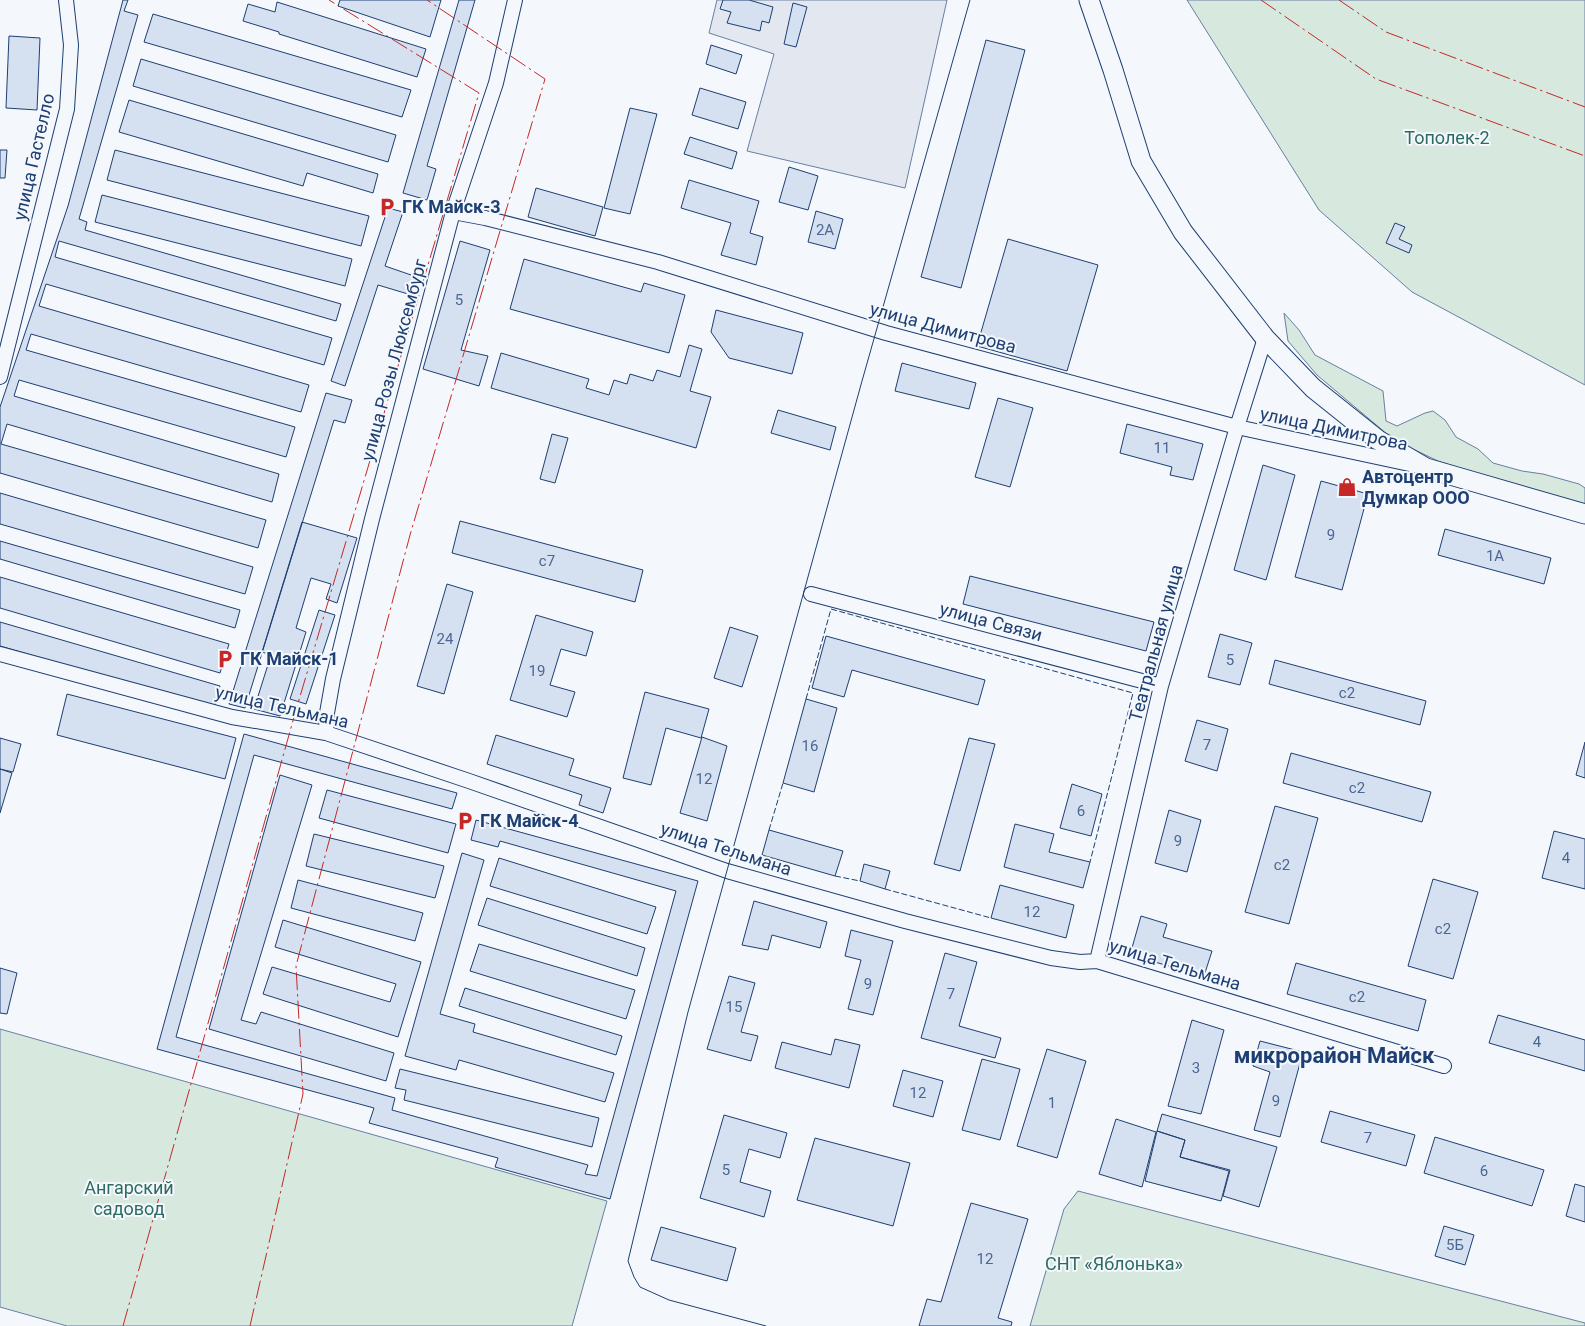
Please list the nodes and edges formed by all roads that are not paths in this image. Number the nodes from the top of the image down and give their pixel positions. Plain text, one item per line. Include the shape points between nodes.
1 (66, 0) edge
2 (515, 0) edge
3 (1089, 0) edge
4 (453, 212) junction
5 (1265, 338) junction
6 (0, 377) edge
7 (1237, 427) junction
8 (1426, 468) junction
9 (1585, 514) edge
10 (811, 594) dead end
11 (0, 654) edge
12 (1162, 686) junction
13 (326, 733) junction
14 (1097, 961) junction
15 (1444, 1066) dead end

1 - 6 street, улица Гастелло via 71,45 67,109
2 - 4 street, улица Розы Люксембург via 496,83
3 - 5 street via 1141,161 1183,232
4 - 7 street, улица Димитрова via 658,262 886,333
4 - 13 street, улица Розы Люксембург via 333,678 326,712
5 - 7 street, Театральная улица
5 - 8 street via 1320,394 1378,440
7 - 8 street, улица Димитрова
7 - 12 street, Театральная улица
8 - 9 street
10 - 12 street, улица Связи
11 - 13 street, улица Тельмана via 232,716
12 - 14 street, Театральная улица
13 - 14 street, улица Тельмана via 732,873 1051,958
14 - 15 street, улица Тельмана

